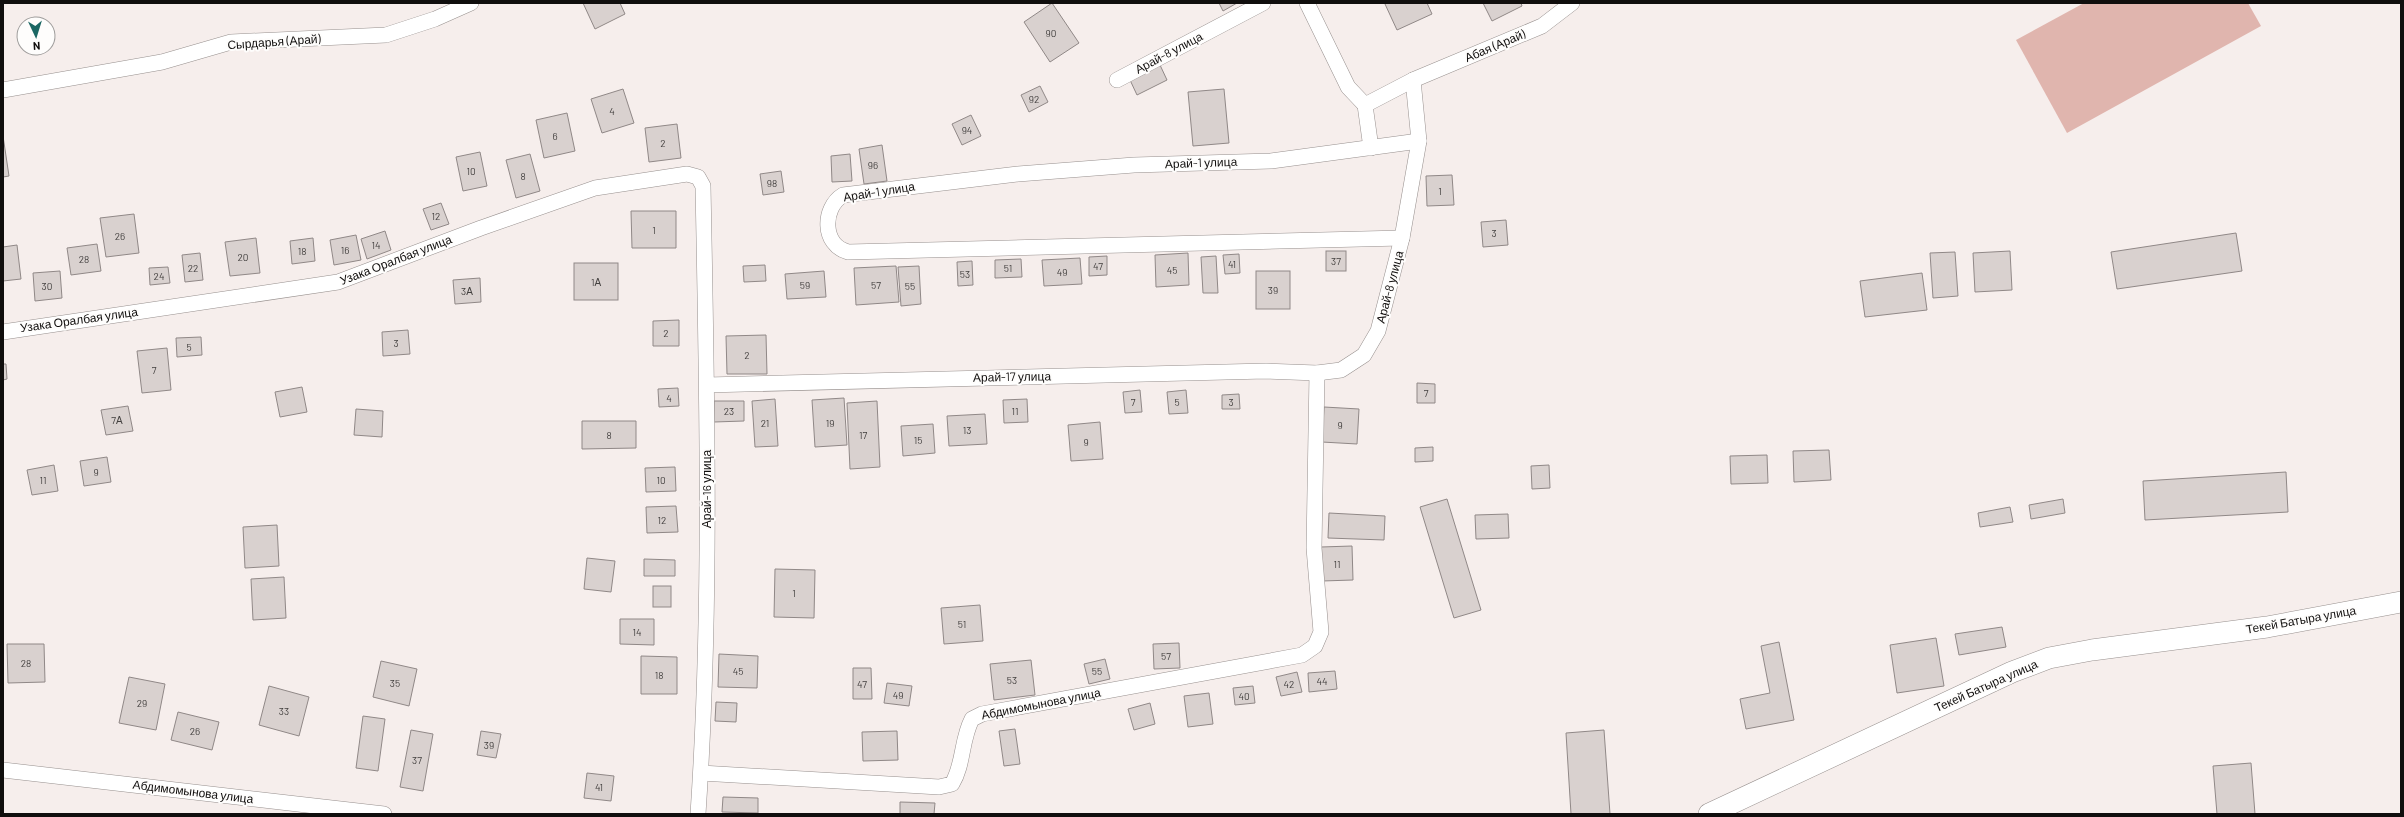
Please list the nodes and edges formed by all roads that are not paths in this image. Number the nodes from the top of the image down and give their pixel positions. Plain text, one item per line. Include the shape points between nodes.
1 (471, 3) edge
2 (1263, 3) edge
3 (1307, 3) edge
4 (1572, 3) edge
5 (1117, 80) dead end
6 (1413, 80) junction
7 (3, 90) edge
8 (1365, 105) junction
9 (1419, 141) junction
10 (1371, 148) junction
11 (687, 174) joint
12 (1402, 238) junction
13 (3, 332) edge
14 (1317, 373) junction
15 (707, 385) junction
16 (2401, 602) edge
17 (3, 770) edge
18 (701, 773) junction
19 (384, 814) edge
20 (698, 814) edge
21 (1709, 814) edge

1 - 7 street, Сырдарья (Арай) via 435,19 386,35 231,42 162,62
2 - 5 street, Арай-8 улица
3 - 8 street via 1348,87
4 - 6 street, Абая (Арай) via 1542,26
6 - 8 street
6 - 9 street, Арай-8 улица
8 - 10 street
9 - 10 street, Арай-1 улица
9 - 12 street, Арай-8 улица
10 - 12 street, Арай-1 улица via 1271,161 1134,165 1026,173 843,195 834,200 827,220 834,243 840,250 848,252
11 - 13 street, Узака Оралбая улица via 595,188 338,282
11 - 15 street, Арай-16 улица via 698,177 703,186
12 - 14 street, Арай-8 улица via 1378,332 1364,355 1340,370
14 - 15 street, Арай-17 улица via 1266,371
14 - 18 street, Абдимомынова улица via 1314,548 1321,632 1315,646 1302,655 982,714 972,719 966,729 958,773 952,784 939,787
15 - 18 street, Арай-16 улица via 707,633
16 - 21 street, Текей Батыра улица via 2267,627 2049,658 2012,672
17 - 19 street, Абдимомынова улица
18 - 20 street, Арай-16 улица

